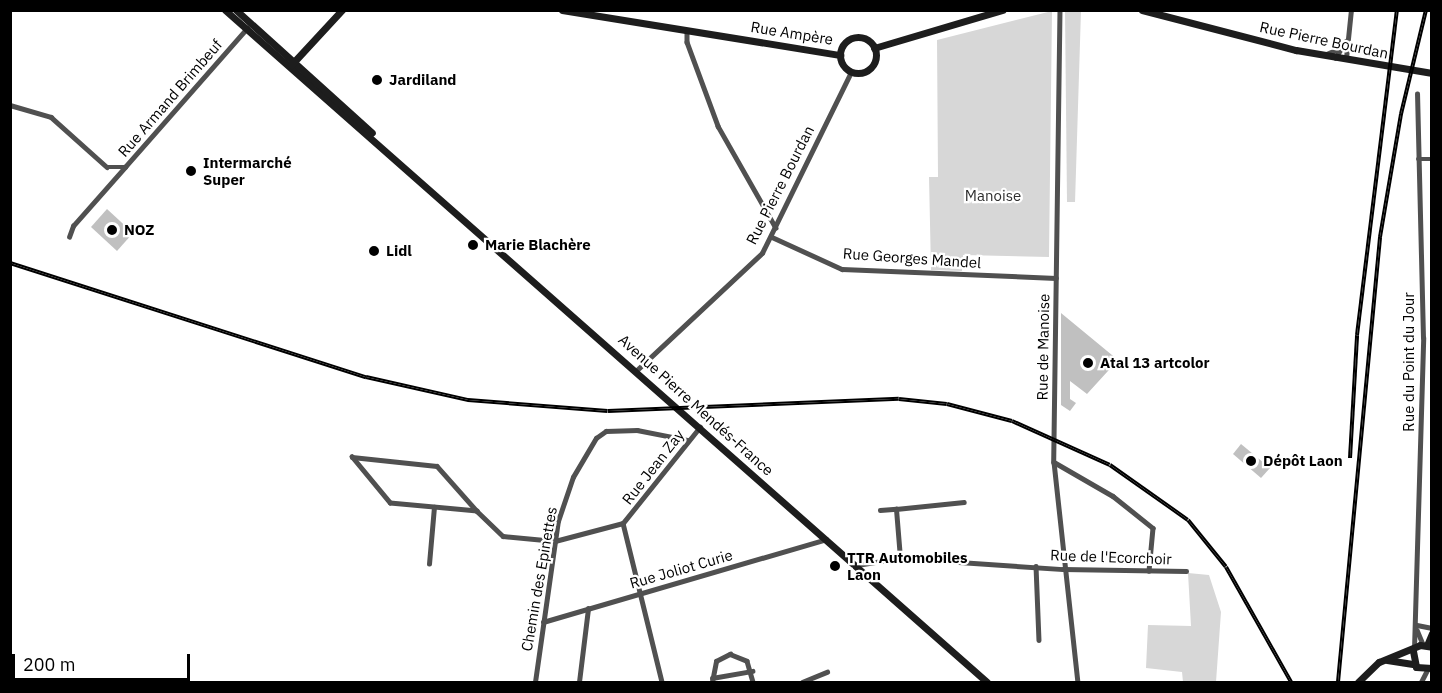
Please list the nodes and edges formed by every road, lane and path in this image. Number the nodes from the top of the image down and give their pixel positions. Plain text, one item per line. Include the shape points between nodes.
1 (225, 10) edge
2 (236, 10) edge
3 (342, 10) edge
4 (562, 10) edge
5 (1002, 10) edge
6 (1060, 10) edge
7 (1142, 10) edge
8 (1352, 10) edge
9 (249, 26) junction
10 (687, 30) junction
11 (1347, 38) junction
12 (1343, 46) junction
13 (874, 48) junction
14 (840, 55) junction
15 (1323, 56) junction
16 (1335, 58) junction
17 (1346, 61) junction
18 (294, 66) junction
19 (851, 72) junction
20 (1428, 73) edge
21 (1417, 94) dead end
22 (10, 105) edge
23 (1418, 159) junction
24 (1431, 159) edge
25 (125, 167) junction
26 (776, 228) junction
27 (69, 237) dead end
28 (772, 237) junction
29 (1056, 278) junction
30 (1423, 338) junction
31 (1431, 339) edge
32 (637, 370) junction
33 (700, 427) junction
34 (688, 440) junction
35 (1054, 462) junction
36 (964, 502) dead end
37 (434, 507) junction
38 (896, 509) junction
39 (880, 510) dead end
40 (477, 511) junction
41 (623, 523) junction
42 (826, 539) junction
43 (555, 541) junction
44 (900, 558) junction
45 (429, 564) dead end
46 (857, 565) junction
47 (1036, 566) junction
48 (1063, 569) junction
49 (1149, 571) junction
50 (1186, 571) dead end
51 (644, 593) junction
52 (588, 609) junction
53 (543, 622) junction
54 (1417, 628) junction
55 (1431, 628) edge
56 (1431, 633) edge
57 (1039, 640) dead end
58 (1427, 645) edge
59 (1413, 650) junction
60 (1384, 660) junction
61 (1413, 664) junction
62 (1429, 669) edge
63 (752, 671) junction
64 (827, 672) dead end
65 (712, 680) edge
66 (534, 682) edge
67 (579, 682) edge
68 (662, 682) edge
69 (753, 682) edge
70 (802, 682) edge
71 (987, 682) edge
72 (1078, 682) edge
73 (1358, 682) edge
74 (1420, 682) edge

1 - 9 main road, Avenue Pierre Mendés-France
2 - 9 main road, Avenue Pierre Mendés-France
3 - 18 main road
4 - 10 main road, Rue Ampère
5 - 13 main road
6 - 29 street, Rue de Manoise
7 - 15 main road, Rue Pierre Bourdan
8 - 11 street
9 - 18 main road, Avenue Pierre Mendés-France
9 - 25 street, Rue Armand Brimbeuf
10 - 14 main road, Rue Ampère
10 - 26 street via 687,42 718,126
11 - 12 street
11 - 17 street
12 - 15 street
12 - 16 street
13 - 14 main road via 856,38 844,44
13 - 19 main road via 871,68
14 - 19 main road
15 - 16 main road, Rue Pierre Bourdan
16 - 17 main road, Rue Pierre Bourdan
17 - 20 main road, Rue Pierre Bourdan
18 - 32 main road, Avenue Pierre Mendés-France
19 - 26 street, Rue Pierre Bourdan
21 - 23 street, Rue du Point du Jour
22 - 25 street, Rue Armand Brimbeuf via 51,117 107,167
23 - 24 street
23 - 30 street, Rue du Point du Jour
25 - 27 street via 73,226
26 - 28 street, Rue Pierre Bourdan
28 - 29 street, Rue Georges Mandel via 842,269
28 - 32 street, Rue Pierre Bourdan via 762,253
29 - 35 street, Rue de Manoise
30 - 31 street
30 - 54 street, Rue du Point du Jour
32 - 33 main road, Avenue Pierre Mendés-France
33 - 34 street, Rue Jean Zay
33 - 42 main road, Avenue Pierre Mendés-France
34 - 41 street, Rue Jean Zay
34 - 43 street, Chemin des Epinettes via 637,430 600,433 573,477
35 - 48 street, Rue de Manoise
35 - 49 street via 1113,495 1153,528
36 - 38 street
37 - 40 street
37 - 40 street via 387,501 352,457 437,466
37 - 45 street
38 - 39 street
38 - 44 street
40 - 43 street via 503,536
41 - 43 street, Rue Jean Zay
41 - 51 street
42 - 46 main road, Avenue Pierre Mendés-France
42 - 51 street, Rue Joliot Curie
43 - 53 street, Chemin des Epinettes
44 - 46 street, Rue de l'Ecorchoir
44 - 47 street, Rue de l'Ecorchoir
46 - 71 main road, Avenue Pierre Mendés-France
47 - 48 street, Rue de l'Ecorchoir
47 - 57 street, Rue de l'Ecorchoir
48 - 49 street, Rue de l'Ecorchoir
48 - 72 street, Rue de Manoise
49 - 50 street, Rue de l'Ecorchoir
51 - 52 street, Rue Joliot Curie
51 - 68 street
52 - 53 street, Rue Joliot Curie
52 - 67 street
53 - 66 street, Chemin des Epinettes
54 - 55 street
54 - 58 street
54 - 59 street, Rue du Point du Jour
56 - 58 main road
58 - 59 main road
59 - 60 main road
59 - 61 main road
60 - 61 main road
60 - 73 main road via 1368,669
61 - 62 main road
62 - 74 street
63 - 65 street
63 - 65 street via 745,659 727,654 716,661
63 - 69 street
64 - 70 street

